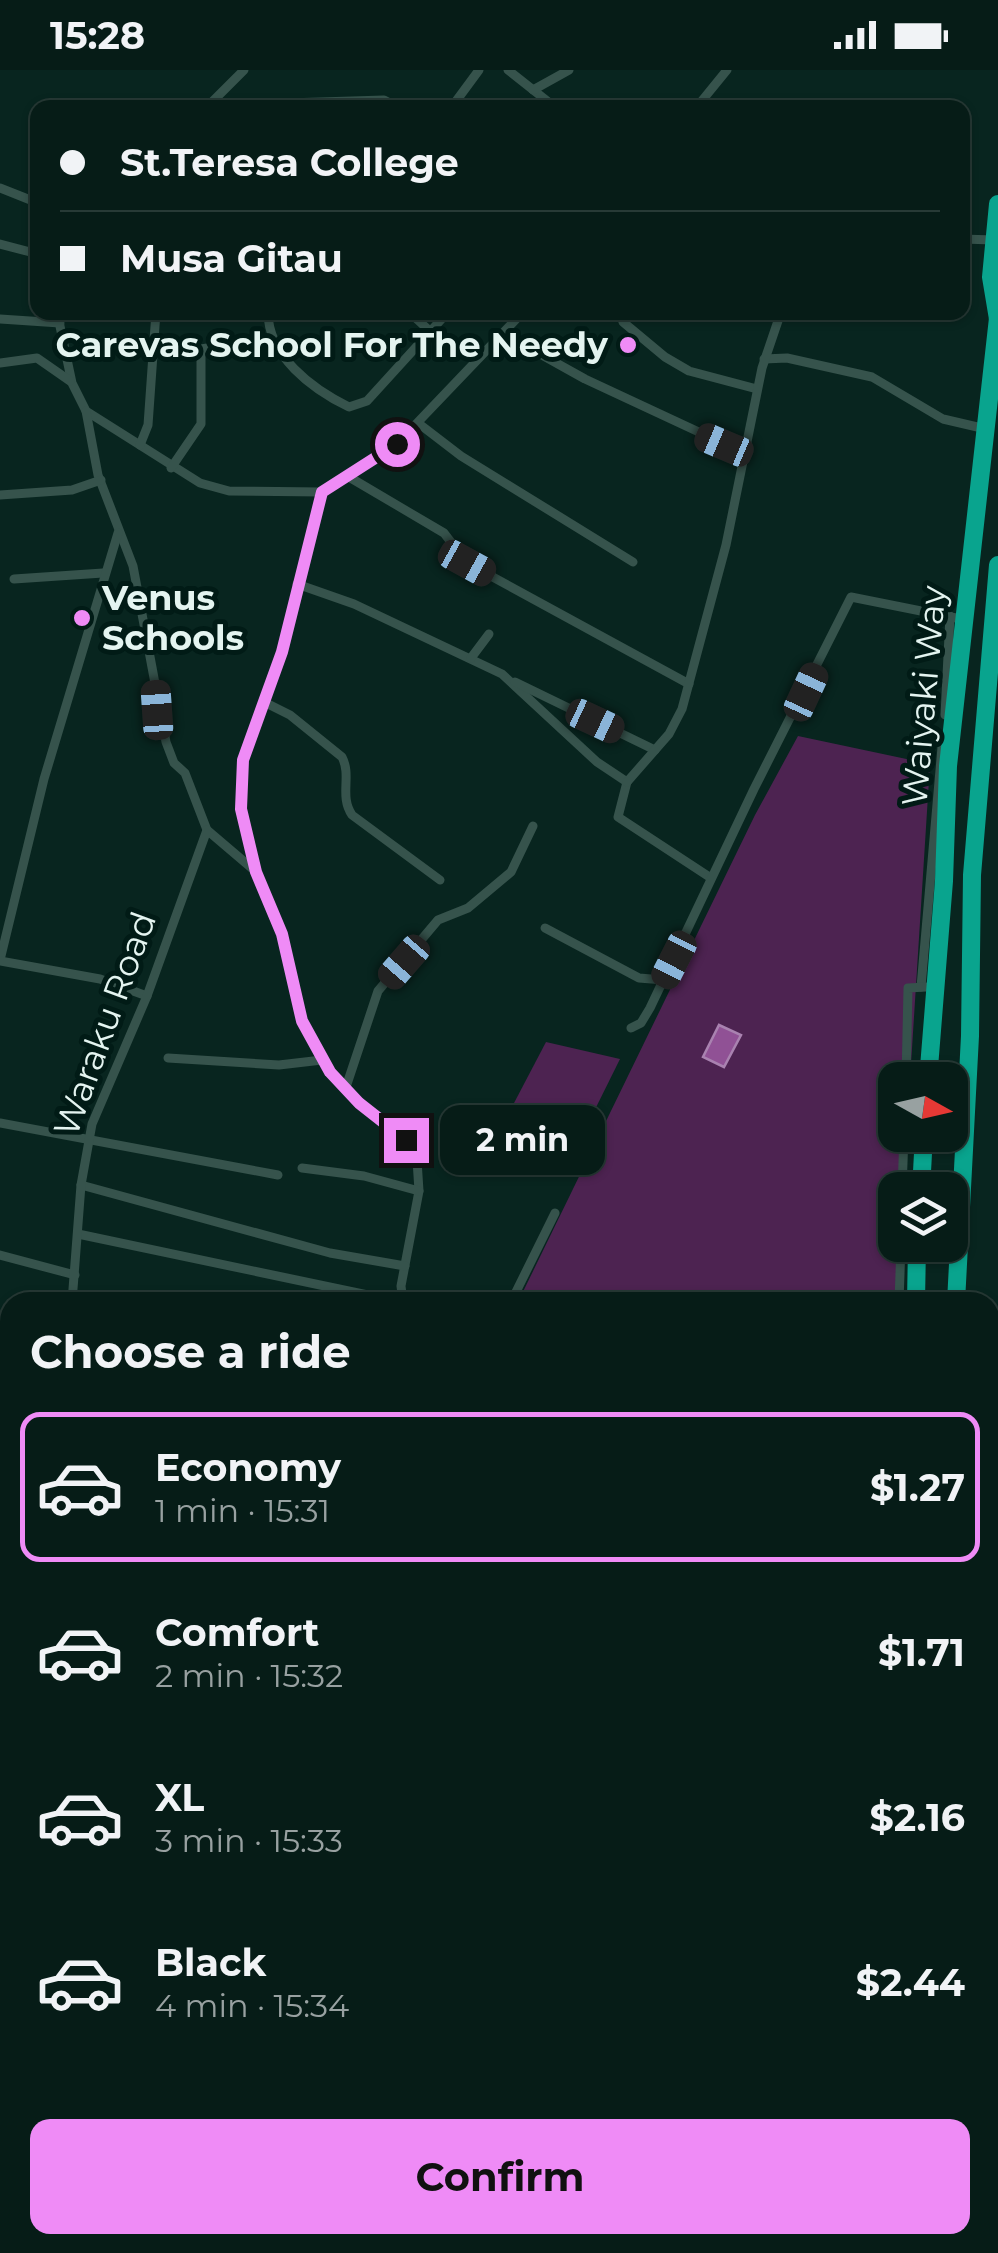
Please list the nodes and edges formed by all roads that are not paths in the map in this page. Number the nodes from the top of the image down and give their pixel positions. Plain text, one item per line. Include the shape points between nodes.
1 (244, 70) edge
2 (479, 70) edge
3 (508, 70) edge
4 (570, 70) edge
5 (727, 70) edge
6 (533, 90) junction
7 (214, 100) edge
8 (457, 100) edge
9 (546, 100) edge
10 (703, 100) edge
11 (0, 188) edge
12 (30, 200) edge
13 (998, 204) edge
14 (970, 238) edge
15 (994, 240) junction
16 (0, 244) edge
17 (30, 252) edge
18 (30, 318) edge
19 (0, 319) edge
20 (998, 319) edge
21 (58, 320) edge
22 (155, 320) edge
23 (269, 320) edge
24 (417, 320) edge
25 (441, 320) edge
26 (516, 320) edge
27 (622, 320) edge
28 (778, 320) edge
29 (431, 332) junction
30 (504, 334) junction
31 (270, 338) junction
32 (764, 360) junction
33 (0, 363) edge
34 (72, 383) junction
35 (756, 389) junction
36 (86, 411) junction
37 (418, 423) junction
38 (986, 428) junction
39 (140, 446) junction
40 (746, 454) junction
41 (171, 468) junction
42 (349, 478) junction
43 (101, 480) junction
44 (322, 492) junction
45 (0, 495) edge
46 (118, 533) junction
47 (632, 562) dead end
48 (998, 565) edge
49 (104, 573) junction
50 (14, 578) dead end
51 (298, 584) junction
52 (956, 618) junction
53 (489, 634) dead end
54 (470, 658) junction
55 (508, 678) junction
56 (688, 684) junction
57 (998, 698) edge
58 (264, 702) junction
59 (986, 716) junction
60 (655, 750) junction
61 (626, 782) junction
62 (532, 826) dead end
63 (207, 830) junction
64 (256, 872) junction
65 (711, 878) junction
66 (440, 880) dead end
67 (545, 928) dead end
68 (0, 960) edge
69 (664, 980) junction
70 (927, 986) junction
71 (146, 996) junction
72 (631, 1028) dead end
73 (168, 1058) dead end
74 (322, 1060) junction
75 (906, 1062) edge
76 (928, 1062) edge
77 (346, 1086) junction
78 (0, 1122) edge
79 (88, 1142) junction
80 (302, 1168) dead end
81 (278, 1175) dead end
82 (81, 1186) junction
83 (420, 1191) junction
84 (555, 1213) dead end
85 (78, 1234) junction
86 (0, 1255) edge
87 (900, 1262) edge
88 (917, 1262) edge
89 (405, 1266) junction
90 (75, 1274) junction
91 (73, 1292) edge
92 (354, 1292) edge
93 (403, 1292) edge
94 (516, 1292) edge
95 (899, 1292) edge
96 (916, 1292) edge
97 (957, 1292) edge

1 - 7 street
2 - 8 street
3 - 6 street
4 - 6 street
5 - 10 street
6 - 9 street
11 - 12 street
13 - 15 highway, Waiyaki Way
14 - 15 street
15 - 20 highway, Waiyaki Way
16 - 17 street
18 - 19 street
20 - 38 highway, Waiyaki Way
21 - 34 street
22 - 39 street via 148,425
23 - 31 street
24 - 29 street
25 - 29 street
26 - 30 street
27 - 35 street via 676,364
28 - 32 street
29 - 31 street via 367,401 349,408 302,374
30 - 37 street
30 - 40 street
31 - 41 street via 201,349 201,424
32 - 35 street
32 - 38 street via 787,358 872,377 942,419
33 - 34 street via 37,358
34 - 36 street
35 - 40 street
36 - 39 street
36 - 43 street
37 - 42 street
37 - 47 street
38 - 52 highway, Waiyaki Way
39 - 41 street
40 - 56 street
41 - 44 street via 230,491
42 - 44 street
42 - 56 street via 444,533 467,563
43 - 45 street via 72,490
43 - 46 street
44 - 51 street
46 - 49 street
46 - 63 street via 146,622 166,742
48 - 59 highway, Waiyaki Way
49 - 50 street
49 - 68 street
51 - 54 street
51 - 58 street
52 - 65 street via 851,597
52 - 70 highway, Waiyaki Way
53 - 54 street
54 - 55 street
55 - 60 street
55 - 61 street
56 - 60 street via 682,709
57 - 59 street
58 - 64 street via 240,788
58 - 66 street via 342,757 352,815
59 - 97 highway, Waiyaki Way via 972,875
60 - 61 street
61 - 65 street via 618,816
62 - 77 street via 511,872 468,908 438,920 378,990
63 - 64 street
63 - 71 street, Waraku Road
64 - 74 street via 282,934 298,1010
65 - 69 street
67 - 69 street via 639,978
68 - 71 street
69 - 72 street via 641,1023
70 - 75 street via 908,988
70 - 76 highway, Waiyaki Way
71 - 79 street, Waraku Road
73 - 74 street via 278,1065
74 - 77 street
77 - 83 street via 406,1140 417,1160
78 - 79 street via 80,1135
79 - 81 street
79 - 82 street, Waraku Road
80 - 83 street
82 - 85 street, Waraku Road
82 - 89 street
83 - 89 street
84 - 94 street
85 - 90 street, Waraku Road
85 - 92 street
86 - 90 street
87 - 95 street
88 - 96 highway
89 - 93 street
90 - 91 street, Waraku Road

